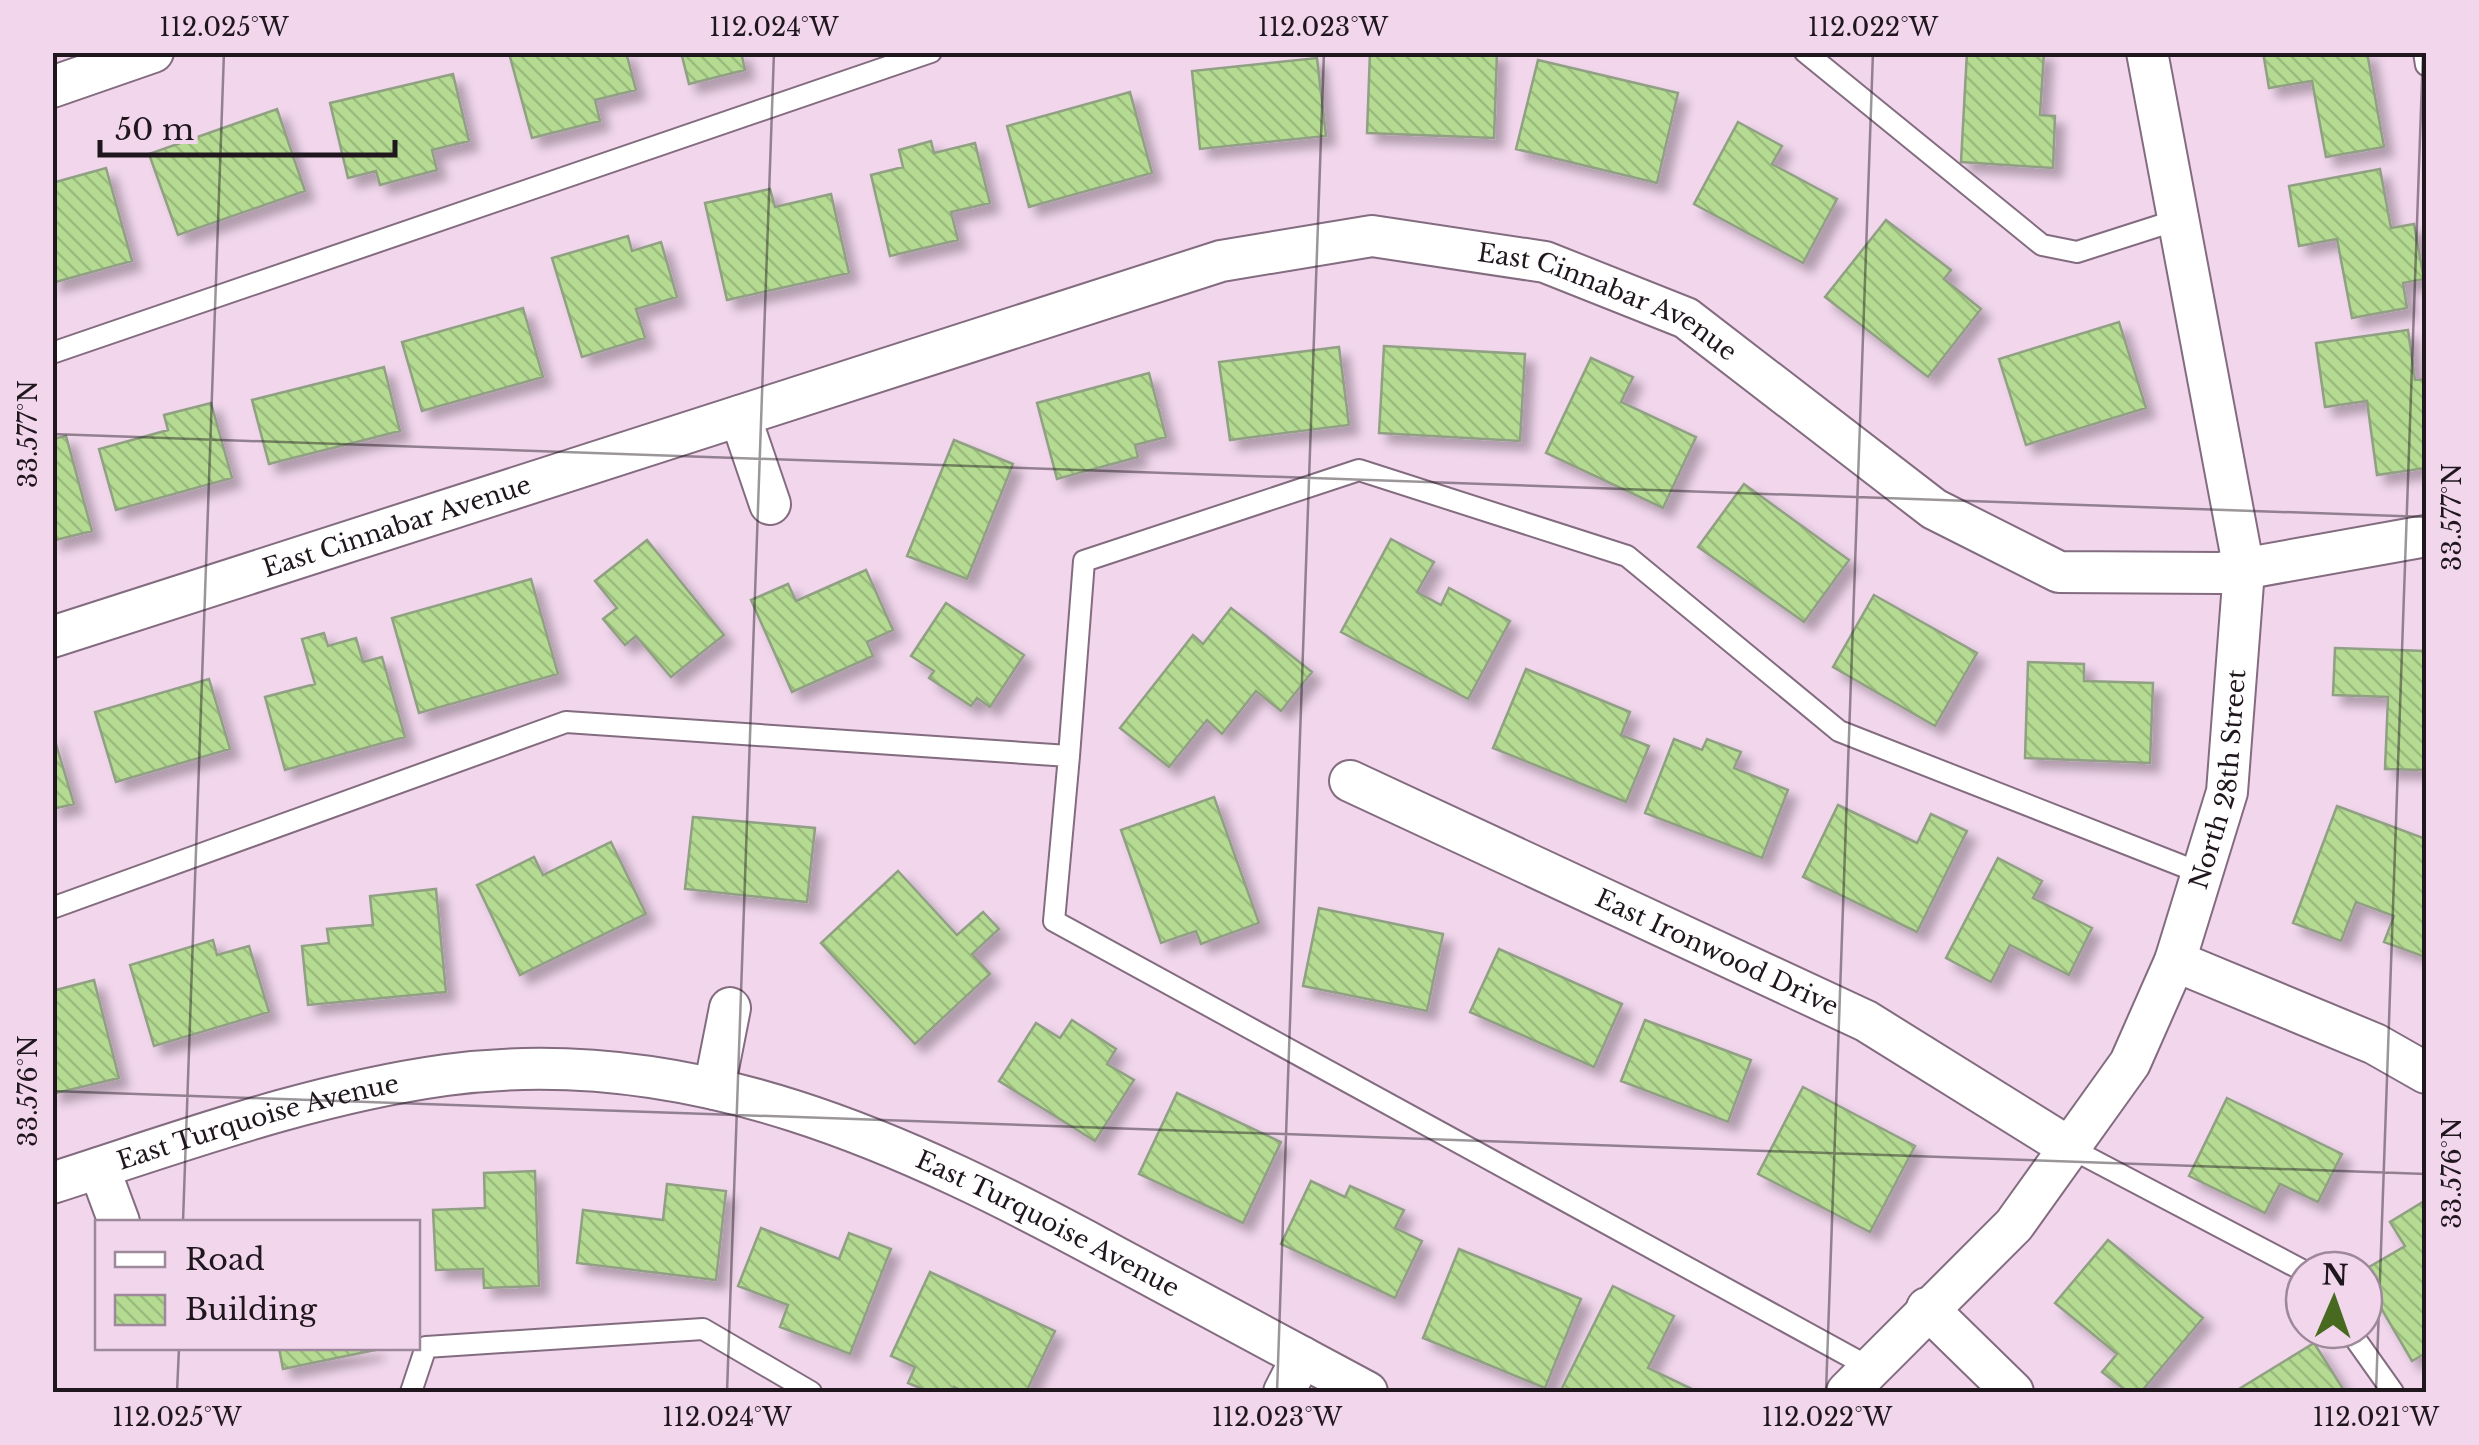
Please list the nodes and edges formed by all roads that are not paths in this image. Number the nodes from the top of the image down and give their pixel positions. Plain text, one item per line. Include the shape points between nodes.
1 (153, 52) edge
2 (931, 52) edge
3 (1805, 52) edge
4 (2147, 52) edge
5 (2424, 52) edge
6 (2426, 65) edge
7 (52, 86) edge
8 (2180, 218) junction
9 (52, 353) edge
10 (740, 416) junction
11 (770, 504) dead end
12 (2426, 536) edge
13 (2244, 570) junction
14 (52, 637) edge
15 (1069, 756) junction
16 (1350, 781) dead end
17 (2204, 874) junction
18 (52, 908) edge
19 (2175, 961) junction
20 (730, 1008) dead end
21 (2426, 1073) edge
22 (714, 1089) junction
23 (2070, 1148) junction
24 (99, 1168) junction
25 (52, 1183) edge
26 (118, 1220) edge
27 (2284, 1261) edge
28 (1927, 1308) junction
29 (2363, 1350) edge
30 (1302, 1357) junction
31 (1858, 1380) edge
32 (411, 1392) edge
33 (811, 1392) edge
34 (1284, 1392) edge
35 (1368, 1392) edge
36 (2013, 1392) edge
37 (2393, 1392) edge

1 - 7 street
2 - 9 lane
3 - 8 lane via 2042,245 2077,252
4 - 8 street, North 28th Street
5 - 6 lane
8 - 13 street, North 28th Street
10 - 11 street
10 - 13 street, East Cinnabar Avenue via 1221,261 1372,236 1545,262 1686,318 1934,509 2059,572
10 - 14 street, East Cinnabar Avenue
12 - 13 street, East Cinnabar Avenue
13 - 17 street, North 28th Street via 2227,792
15 - 17 lane via 1084,560 1359,470 1627,556 1839,731
15 - 18 lane via 566,722
15 - 31 lane via 1054,921
16 - 23 street, East Ironwood Drive via 1866,1021
17 - 19 street, North 28th Street
19 - 21 street via 2374,1044
19 - 23 street, North 28th Street via 2130,1063
20 - 22 street
22 - 24 street, East Turquoise Avenue via 605,1074 449,1075 208,1129
22 - 30 street, East Turquoise Avenue via 867,1134 976,1181
23 - 27 lane
23 - 28 street, North 28th Street via 2014,1225
24 - 25 street, East Turquoise Avenue
24 - 26 street, East Turquoise Avenue
28 - 31 street, North 28th Street
28 - 36 street
29 - 37 lane
30 - 34 street
30 - 35 street, East Turquoise Avenue
32 - 33 lane via 426,1347 704,1330

